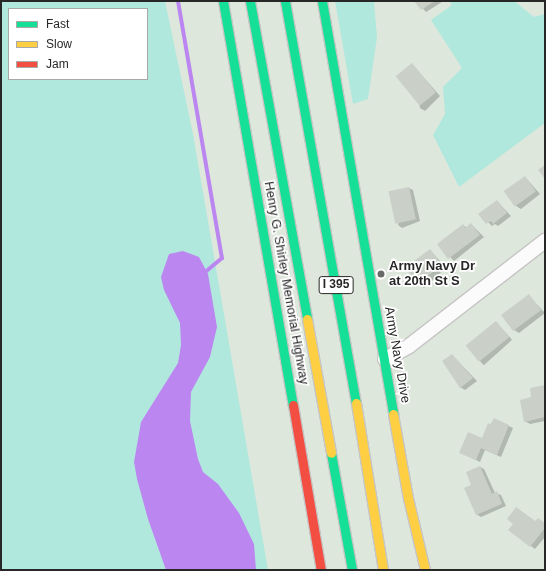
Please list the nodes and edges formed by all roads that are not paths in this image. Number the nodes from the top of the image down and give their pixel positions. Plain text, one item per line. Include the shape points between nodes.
1 (223, 1) edge
2 (250, 1) edge
3 (285, 1) edge
4 (322, 1) edge
5 (545, 241) edge
6 (385, 359) junction
7 (321, 570) edge
8 (352, 570) edge
9 (383, 570) edge
10 (425, 570) edge

1 - 7 main road, Henry G. Shirley Memorial Highway
2 - 8 main road
3 - 9 main road, I 395 via 351,369
4 - 6 main road, Army Navy Drive
5 - 6 street via 409,346
6 - 10 main road, Army Navy Drive via 408,498

